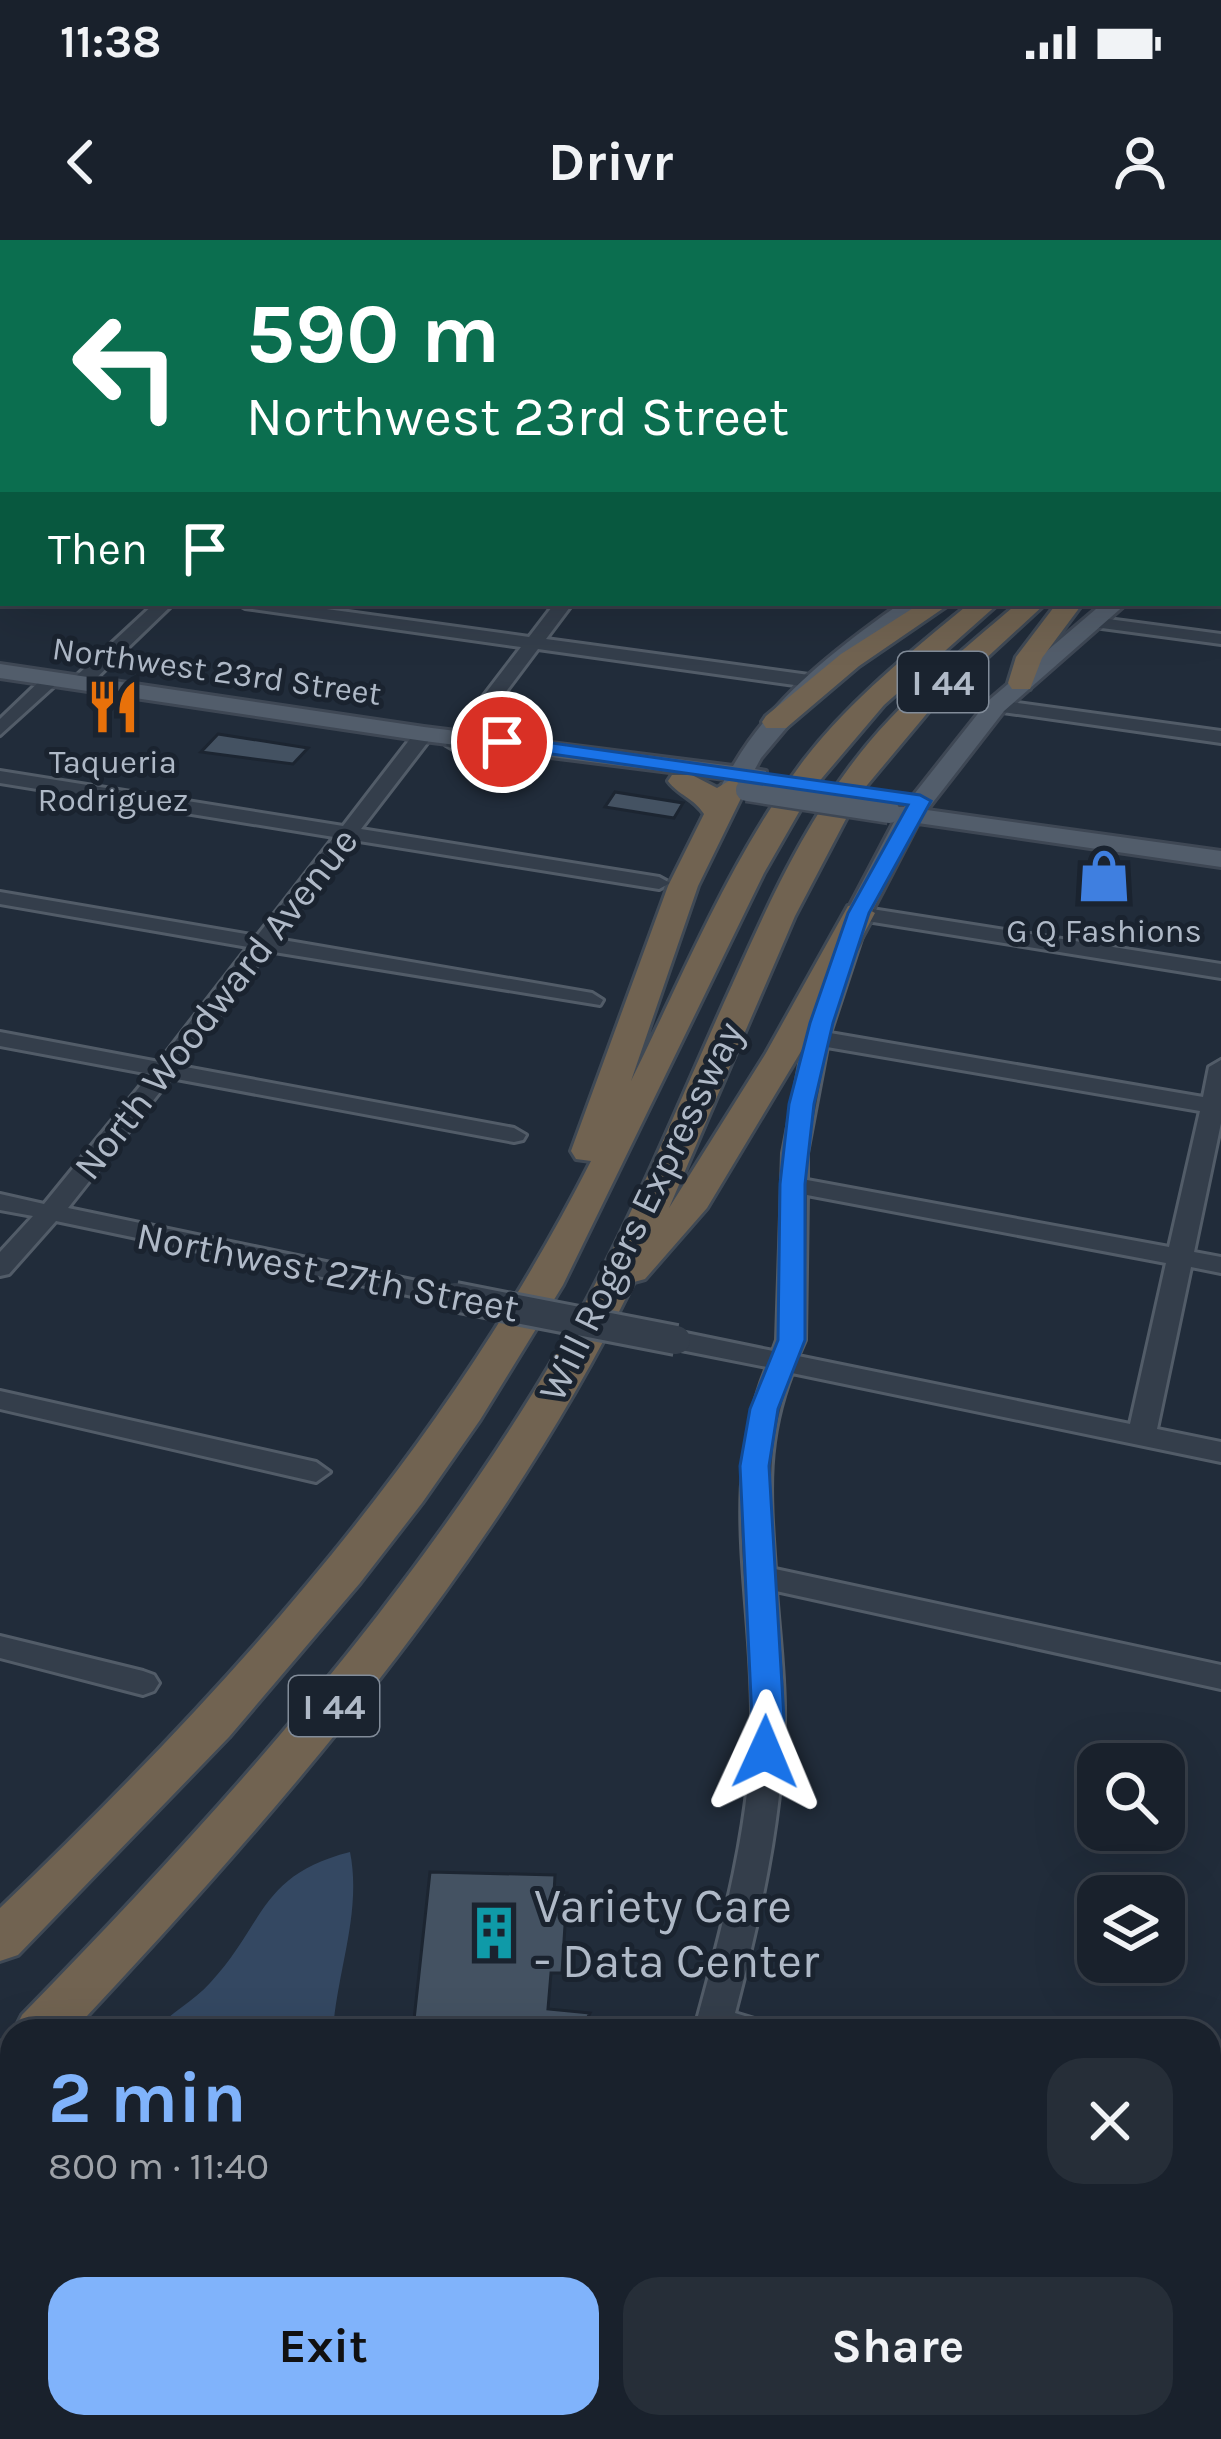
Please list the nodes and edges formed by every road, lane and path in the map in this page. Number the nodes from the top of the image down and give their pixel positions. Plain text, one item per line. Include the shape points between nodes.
1 (161, 606) edge
2 (267, 606) edge
3 (562, 606) edge
4 (911, 606) edge
5 (933, 606) edge
6 (982, 606) edge
7 (1030, 606) edge
8 (1068, 606) edge
9 (1112, 606) edge
10 (1093, 622) junction
11 (1221, 639) edge
12 (534, 643) junction
13 (0, 671) edge
14 (53, 679) junction
15 (809, 681) junction
16 (1021, 682) junction
17 (80, 683) junction
18 (996, 706) junction
19 (776, 722) junction
20 (0, 729) edge
21 (424, 734) junction
22 (1221, 737) edge
23 (459, 740) junction
24 (0, 777) edge
25 (682, 781) joint
26 (738, 788) junction
27 (911, 801) junction
28 (347, 833) junction
29 (1221, 846) edge
30 (1221, 859) edge
31 (658, 883) dead end
32 (0, 898) edge
33 (859, 913) junction
34 (264, 943) junction
35 (1221, 971) edge
36 (592, 1000) dead end
37 (817, 1038) junction
38 (0, 1039) edge
39 (1221, 1067) edge
40 (165, 1070) junction
41 (1217, 1106) edge
42 (514, 1135) dead end
43 (792, 1184) junction
44 (0, 1202) edge
45 (48, 1212) junction
46 (1180, 1257) junction
47 (1221, 1265) edge
48 (0, 1268) edge
49 (536, 1299) junction
50 (604, 1302) junction
51 (786, 1362) junction
52 (0, 1400) edge
53 (1141, 1436) junction
54 (1221, 1452) edge
55 (316, 1472) dead end
56 (758, 1576) junction
57 (0, 1647) edge
58 (1221, 1677) edge
59 (143, 1683) dead end
60 (0, 1940) edge
61 (51, 2019) edge
62 (726, 2019) edge

1 - 17 street
2 - 12 street
3 - 12 street
4 - 15 main road
5 - 19 highway
6 - 49 highway, Will Rogers Expressway / I 44 via 845,730 771,828
7 - 50 highway, Will Rogers Expressway / I 44 via 932,692 832,813
8 - 16 highway via 1029,657
9 - 10 main road
10 - 11 street
10 - 16 main road
12 - 15 street
12 - 23 street
13 - 14 main road, Northwest 23rd Street
14 - 17 main road, Northwest 23rd Street
14 - 20 street
15 - 19 main road
16 - 18 main road
17 - 21 main road, Northwest 23rd Street
18 - 22 street
18 - 27 main road
19 - 26 main road
21 - 23 main road, Northwest 23rd Street
21 - 28 street, North Woodward Avenue
23 - 25 main road, Northwest 23rd Street
23 - 26 main road, Northwest 23rd Street
24 - 28 street
25 - 26 highway via 713,799
26 - 27 main road, Northwest 23rd Street, bridge
26 - 49 highway via 683,886
27 - 29 main road, Northwest 23rd Street
27 - 30 main road, Northwest 23rd Street
27 - 33 main road
28 - 31 street
28 - 34 street, North Woodward Avenue
32 - 34 street
33 - 35 street
33 - 37 street
33 - 50 highway via 689,1208
34 - 36 street
34 - 40 street, North Woodward Avenue
37 - 41 street
37 - 43 street
38 - 40 street
39 - 41 street
40 - 42 street
40 - 45 street, North Woodward Avenue
41 - 46 street
43 - 46 street
43 - 51 street
44 - 45 street, Northwest 27th Street
45 - 48 street, North Woodward Avenue
45 - 51 street, Northwest 27th Street, bridge
46 - 47 street
46 - 53 street
49 - 60 highway, Will Rogers Expressway / I 44 via 430,1462 351,1564 158,1782
50 - 61 highway, Will Rogers Expressway / I 44 via 532,1430 376,1654 216,1847
51 - 53 street, Northwest 27th Street
51 - 56 street via 764,1409 754,1466
52 - 55 street
53 - 54 street, Northwest 27th Street
56 - 58 street
56 - 62 street via 768,1719
57 - 59 street

